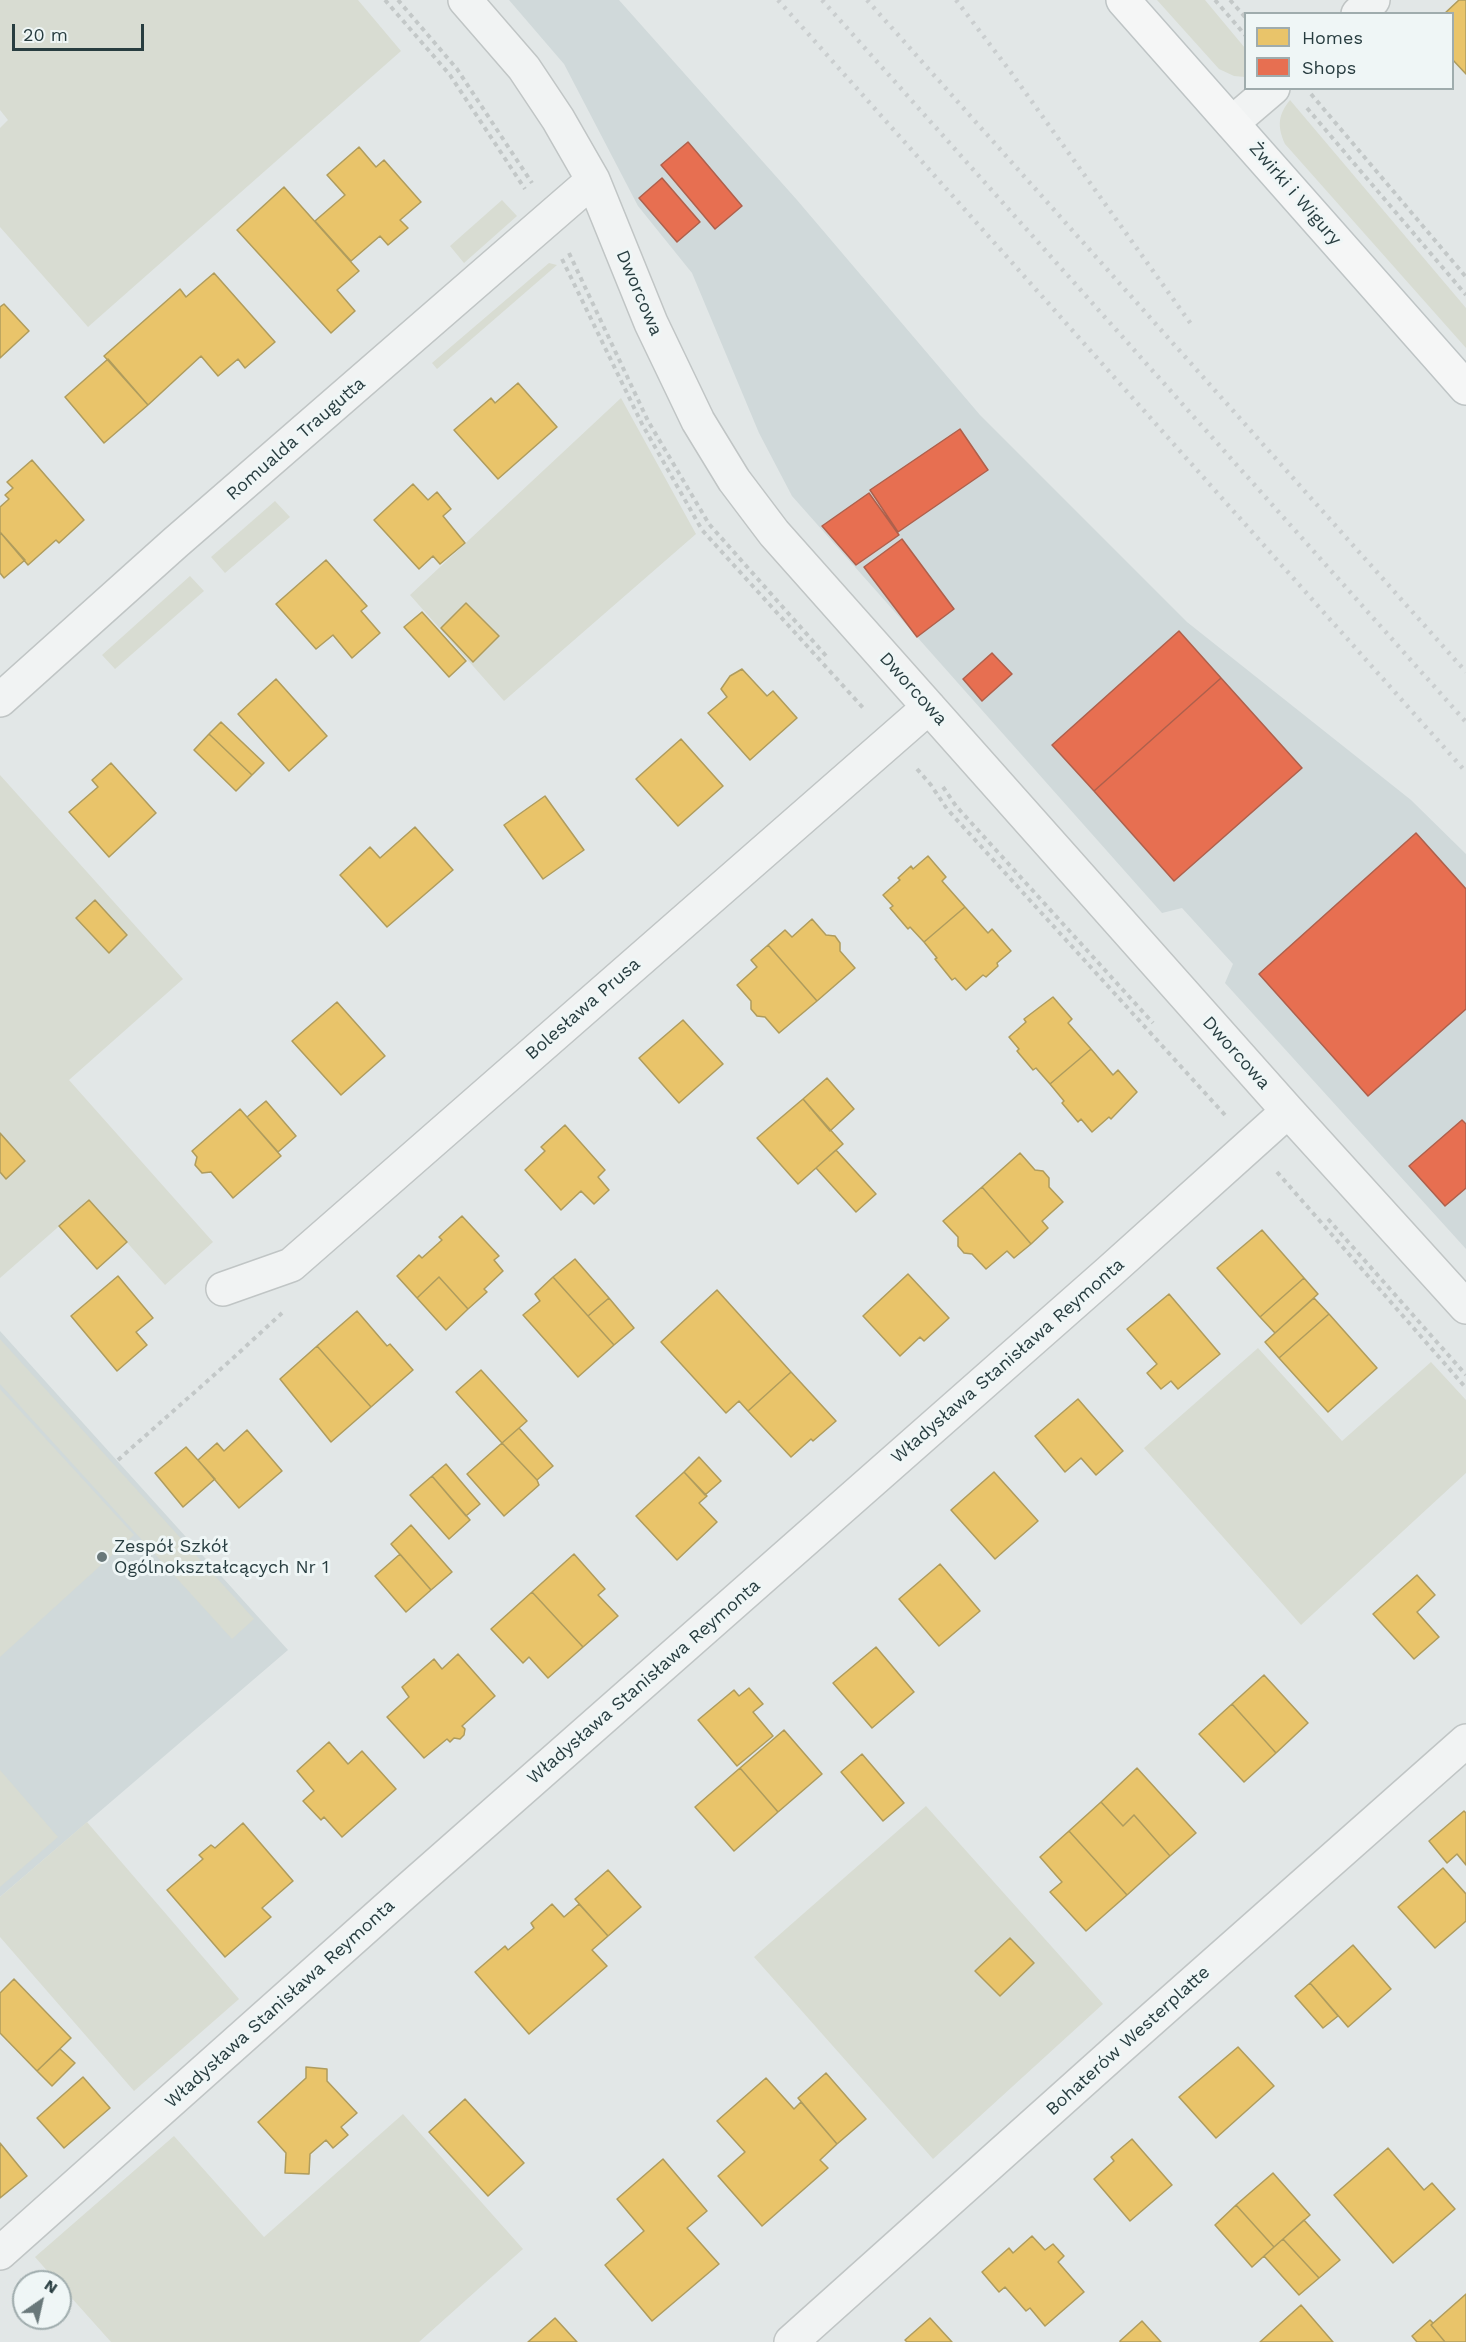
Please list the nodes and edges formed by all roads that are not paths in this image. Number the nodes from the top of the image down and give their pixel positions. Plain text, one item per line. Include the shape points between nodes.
1 (465, 0) edge
2 (1123, 0) edge
3 (1373, 0) edge
4 (1360, 12) edge
5 (1287, 95) edge
6 (1232, 123) junction
7 (593, 180) junction
8 (1466, 388) edge
9 (0, 700) edge
10 (929, 706) junction
11 (1288, 1111) junction
12 (223, 1288) dead end
13 (1466, 1307) edge
14 (1466, 1742) edge
15 (0, 2253) edge
16 (791, 2342) edge

1 - 7 street, Dworcowa via 524,68
2 - 6 main road, Żwirki i Wigury
3 - 4 street
5 - 6 street
6 - 8 main road, Żwirki i Wigury
7 - 9 street, Romualda Traugutta
7 - 10 street, Dworcowa via 651,323 699,421 734,480 774,533
10 - 11 street, Dworcowa
10 - 12 street, Bolesława Prusa via 291,1265
11 - 13 street, Dworcowa
11 - 15 street, Władysława Stanisława Reymonta
14 - 16 street, Bohaterów Westerplatte

